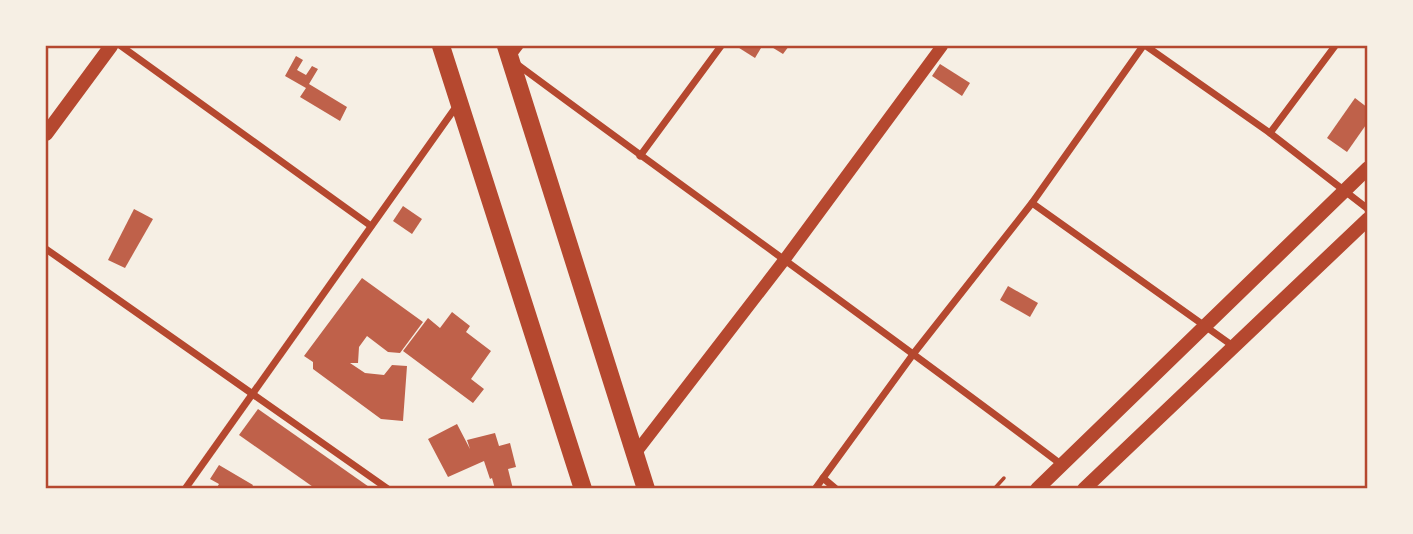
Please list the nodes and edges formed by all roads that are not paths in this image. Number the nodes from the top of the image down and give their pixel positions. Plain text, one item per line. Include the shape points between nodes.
1 (111, 46) edge
2 (121, 46) edge
3 (441, 46) edge
4 (721, 46) edge
5 (942, 46) edge
6 (1145, 46) edge
7 (1335, 46) edge
8 (512, 50) edge
9 (461, 101) junction
10 (1270, 133) junction
11 (46, 134) edge
12 (640, 156) junction
13 (1367, 168) edge
14 (1344, 190) junction
15 (1032, 203) junction
16 (1367, 209) edge
17 (1367, 219) edge
18 (372, 226) junction
19 (46, 249) edge
20 (785, 259) junction
21 (1202, 326) junction
22 (1233, 345) junction
23 (914, 353) junction
24 (253, 393) junction
25 (634, 455) junction
26 (1062, 465) junction
27 (823, 478) junction
28 (185, 488) edge
29 (388, 488) edge
30 (583, 488) edge
31 (646, 488) edge
32 (815, 488) edge
33 (836, 488) edge
34 (1037, 488) edge
35 (1084, 488) edge

1 - 11 main road
2 - 18 street
3 - 9 main road
4 - 12 street
5 - 20 street
6 - 10 street
6 - 15 street
7 - 10 street
8 - 12 street
8 - 25 main road
9 - 18 street
9 - 30 main road
10 - 14 street
12 - 20 street
13 - 14 main road
14 - 16 street
14 - 21 main road
15 - 21 street
15 - 23 street
17 - 22 main road
18 - 24 street
19 - 24 street
20 - 23 street
20 - 25 street
21 - 22 street
21 - 26 main road
22 - 35 main road
23 - 26 street
23 - 27 street
24 - 28 street
24 - 29 street
25 - 31 main road
26 - 34 main road
27 - 32 street
27 - 33 street

